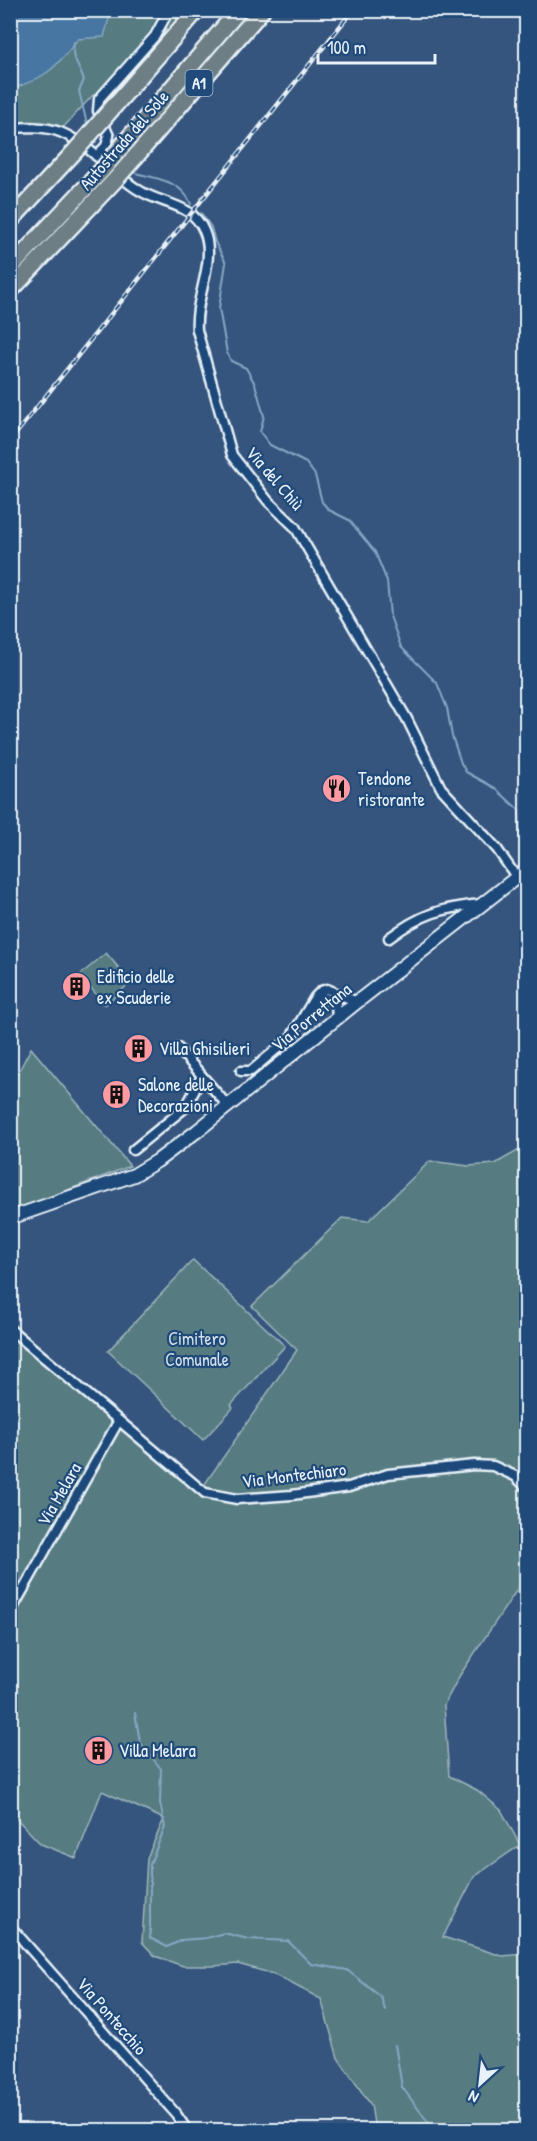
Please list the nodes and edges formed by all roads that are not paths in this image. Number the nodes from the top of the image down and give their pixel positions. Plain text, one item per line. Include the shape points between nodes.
1 (169, 10) edge
2 (197, 10) edge
3 (239, 10) edge
4 (262, 10) edge
5 (10, 128) edge
6 (99, 163) junction
7 (10, 221) edge
8 (10, 268) edge
9 (10, 291) edge
10 (522, 874) edge
11 (485, 903) junction
12 (389, 939) dead end
13 (357, 1002) junction
14 (307, 1010) junction
15 (340, 1011) junction
16 (178, 1048) dead end
17 (241, 1071) dead end
18 (202, 1076) junction
19 (228, 1106) junction
20 (133, 1150) dead end
21 (10, 1218) edge
22 (10, 1329) edge
23 (118, 1422) junction
24 (526, 1487) edge
25 (10, 1613) edge
26 (10, 1926) edge
27 (187, 2130) edge

1 - 6 street via 155,36 99,99 98,111 109,136
2 - 7 highway, bridge
3 - 6 highway, Autostrada del Sole / A1, bridge via 123,145
4 - 9 highway, Autostrada del Sole / A1, bridge via 115,180
5 - 6 street, Via del Chiù via 50,129 72,138
6 - 8 highway, Autostrada del Sole / A1
6 - 10 street, Via del Chiù via 138,190 188,211 204,230 208,255 197,330 232,455 268,501 295,527 407,719 441,788
10 - 11 main road, Via Porrettana
11 - 12 street via 438,910
11 - 13 main road, Via Porrettana
13 - 14 street via 327,990 321,991
13 - 15 main road, Via Porrettana
14 - 15 street via 317,1000 326,998
14 - 17 street via 291,1037 250,1071
15 - 19 main road, Via Porrettana
16 - 18 street
18 - 19 street
18 - 20 street via 186,1107
19 - 21 main road, Via Porrettana via 134,1175
22 - 23 street, Via Montechiaro
23 - 24 street, Via Montechiaro via 195,1486 220,1497 292,1495 349,1487 388,1474 474,1465 493,1466 515,1476
23 - 25 street, Via Melara
26 - 27 street, Via Pontecchio

